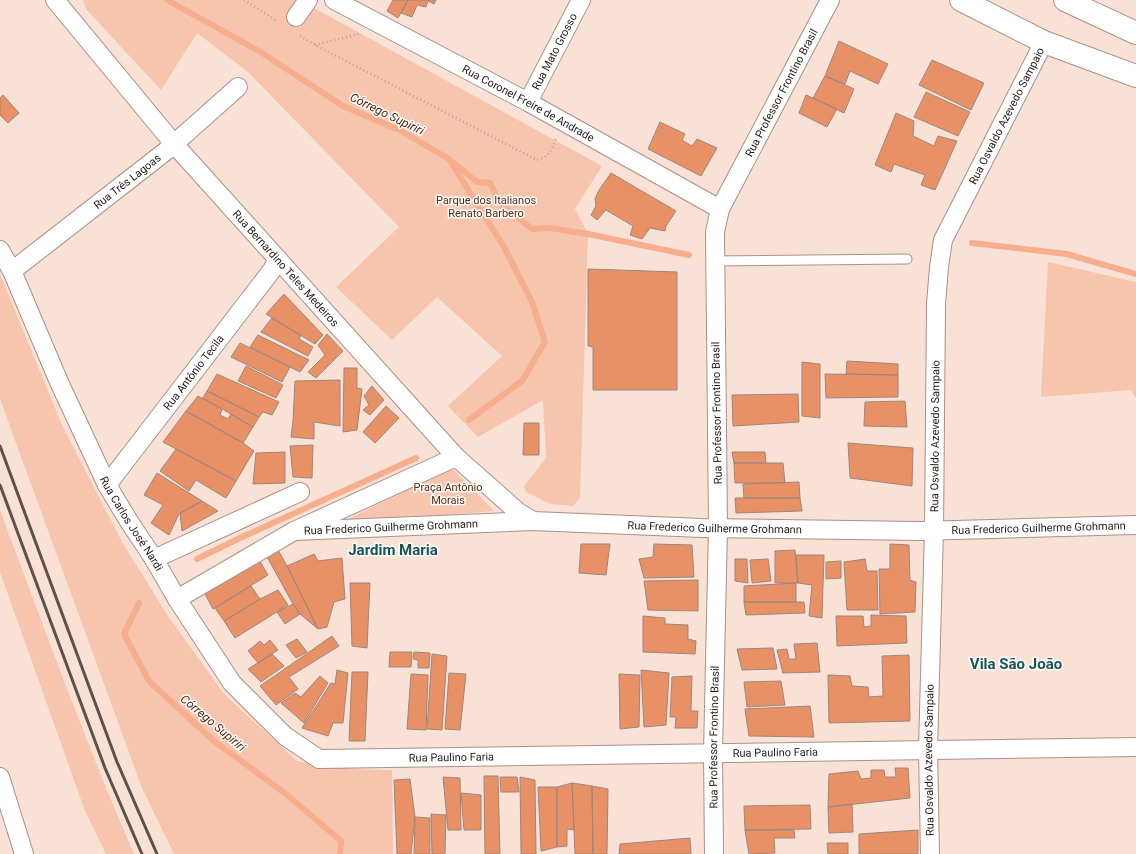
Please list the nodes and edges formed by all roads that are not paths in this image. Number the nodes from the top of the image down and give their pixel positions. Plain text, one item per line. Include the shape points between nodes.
1 (56, 0) edge
2 (308, 0) edge
3 (334, 0) edge
4 (581, 0) edge
5 (830, 0) edge
6 (961, 0) edge
7 (1065, 0) edge
8 (291, 24) road end
9 (1136, 33) edge
10 (1044, 42) junction
11 (1136, 76) edge
12 (238, 87) dead end
13 (528, 102) junction
14 (174, 144) junction
15 (720, 209) junction
16 (0, 250) edge
17 (907, 258) dead end
18 (278, 259) junction
19 (714, 261) junction
20 (12, 271) junction
21 (456, 457) junction
22 (107, 485) junction
23 (300, 492) dead end
24 (534, 521) junction
25 (1136, 525) edge
26 (718, 527) junction
27 (934, 530) junction
28 (294, 531) junction
29 (154, 559) junction
30 (177, 599) junction
31 (1136, 747) edge
32 (928, 749) junction
33 (713, 752) junction
34 (318, 759) joint
35 (0, 777) edge
36 (24, 854) edge
37 (714, 854) edge
38 (930, 854) edge

1 - 14 street, Rua Bernardino Teles Medeiros
2 - 8 street
3 - 13 street, Rua Coronel Freire de Andrade
4 - 13 street, Rua Mato Grosso
5 - 15 street, Rua Professor Frontino Brasil
6 - 10 main road
7 - 9 main road
10 - 11 main road
10 - 27 street, Rua Osvaldo Azevedo Sampaio via 943,240 936,304
12 - 14 street, Rua Três Lagoas
13 - 15 street, Rua Coronel Freire de Andrade
14 - 18 street, Rua Bernardino Teles Medeiros
14 - 20 street, Rua Três Lagoas
15 - 19 street, Rua Professor Frontino Brasil via 715,232
16 - 20 street, Rua Carlos José Nardi
17 - 19 lane
18 - 21 street, Rua Bernardino Teles Medeiros
18 - 22 street, Rua Antônio Tecila
19 - 26 street, Rua Professor Frontino Brasil
20 - 22 street, Rua Carlos José Nardi
21 - 24 street, Rua Bernardino Teles Medeiros via 518,512
21 - 28 street, Rua Frederico Guilherme Grohmann
22 - 29 street, Rua Carlos José Nardi
23 - 29 street
24 - 26 street, Rua Frederico Guilherme Grohmann
24 - 28 street, Rua Frederico Guilherme Grohmann
25 - 27 street, Rua Frederico Guilherme Grohmann
26 - 27 street, Rua Frederico Guilherme Grohmann
26 - 33 street, Rua Professor Frontino Brasil
27 - 32 street, Rua Osvaldo Azevedo Sampaio
28 - 30 street, Rua Frederico Guilherme Grohmann
29 - 30 street, Rua Carlos José Nardi
30 - 34 street, Rua Carlos José Nardi via 232,683 285,736
31 - 32 street, Rua Paulino Faria
32 - 33 street, Rua Paulino Faria
32 - 38 street, Rua Osvaldo Azevedo Sampaio
33 - 34 street, Rua Paulino Faria
33 - 37 street, Rua Professor Frontino Brasil
35 - 36 street

